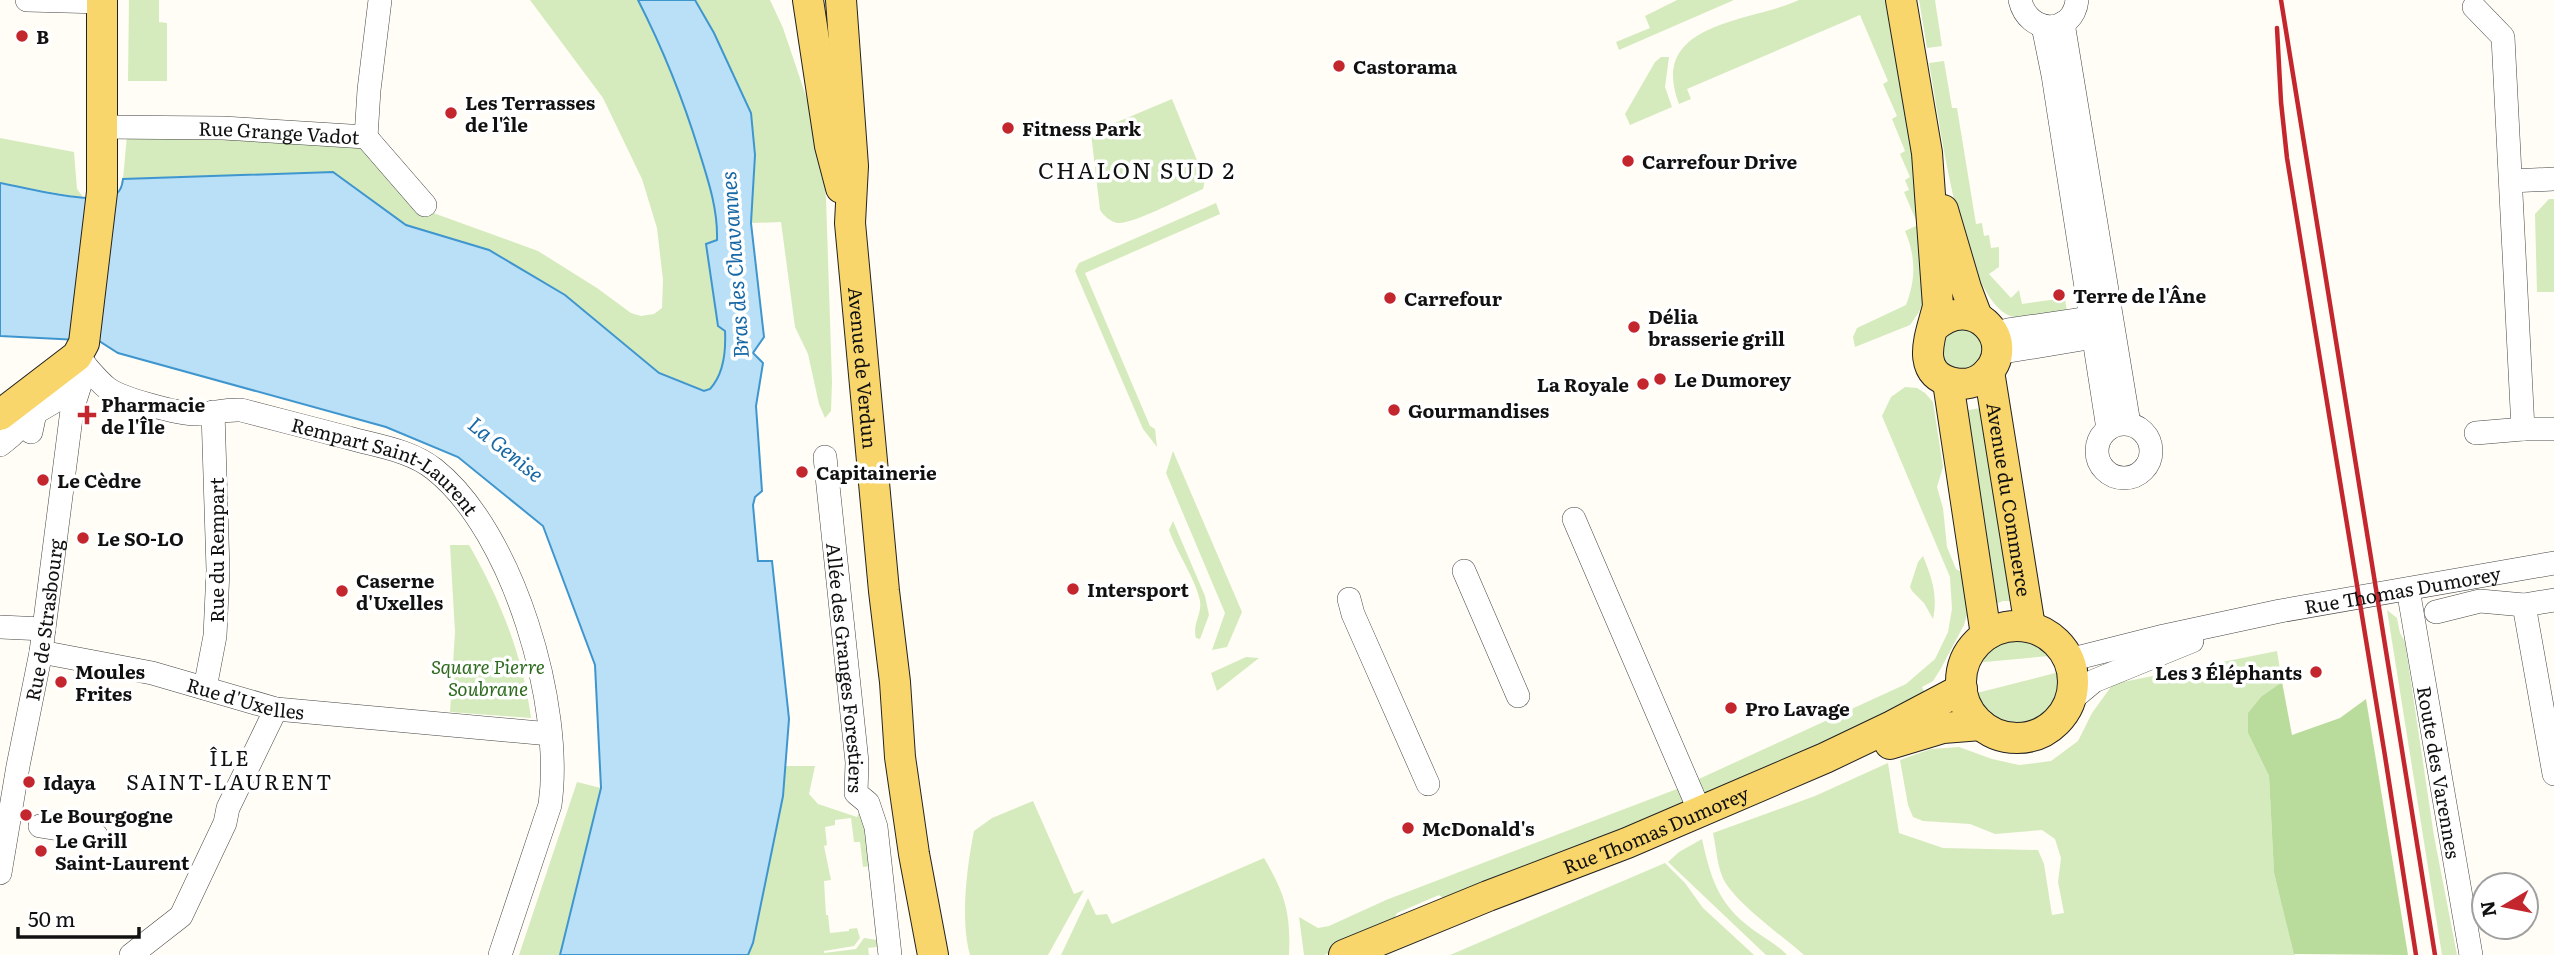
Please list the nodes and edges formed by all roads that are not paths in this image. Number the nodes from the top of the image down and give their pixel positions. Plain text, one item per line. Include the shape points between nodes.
1 (27, 0) edge
2 (380, 0) edge
3 (808, 0) edge
4 (1901, 0) edge
5 (2021, 0) edge
6 (2077, 0) edge
7 (102, 1) edge
8 (844, 5) edge
9 (2474, 7) dead end
10 (2053, 25) junction
11 (102, 127) junction
12 (366, 136) junction
13 (1927, 153) junction
14 (2554, 179) edge
15 (2511, 181) junction
16 (425, 205) dead end
17 (850, 223) junction
18 (2092, 327) junction
19 (1933, 328) junction
20 (1989, 344) junction
21 (82, 355) junction
22 (1948, 382) junction
23 (78, 388) junction
24 (213, 412) junction
25 (17, 419) edge
26 (2523, 429) junction
27 (2554, 429) edge
28 (68, 433) junction
29 (2476, 433) dead end
30 (0, 445) edge
31 (825, 457) dead end
32 (1574, 519) dead end
33 (2554, 563) edge
34 (1464, 571) dead end
35 (2407, 589) junction
36 (1349, 598) dead end
37 (2554, 600) edge
38 (2524, 605) junction
39 (2436, 612) dead end
40 (2251, 617) junction
41 (0, 627) edge
42 (2029, 627) junction
43 (44, 629) junction
44 (1986, 635) junction
45 (41, 652) junction
46 (2069, 660) junction
47 (895, 682) junction
48 (205, 688) junction
49 (1962, 689) junction
50 (1518, 696) dead end
51 (2070, 701) junction
52 (276, 709) junction
53 (1981, 725) junction
54 (550, 734) junction
55 (2554, 774) edge
56 (1428, 784) dead end
57 (7, 795) edge
58 (1694, 798) dead end
59 (40, 826) dead end
60 (96, 835) dead end
61 (0, 873) edge
62 (131, 955) edge
63 (500, 955) edge
64 (890, 955) edge
65 (933, 955) edge
66 (947, 955) edge
67 (1343, 955) edge
68 (1392, 955) edge
69 (2471, 955) edge

1 - 7 street
2 - 12 street
3 - 17 main road, Avenue de Verdun via 830,146
4 - 13 main road
5 - 10 street via 2027,17
6 - 10 street via 2074,12
7 - 11 main road
8 - 17 main road, Avenue de Verdun via 853,166
9 - 15 street via 2504,37
10 - 18 street via 2055,89
10 - 18 street via 2119,427
11 - 12 street, Rue Grange Vadot
11 - 21 main road via 102,192
12 - 16 street, Rue Grange Vadot
13 - 19 main road via 1938,306
13 - 20 main road, Avenue du Commerce via 1966,288
14 - 15 street
15 - 26 street
17 - 47 main road, Avenue de Verdun
18 - 20 street
19 - 20 main road via 1942,319 1966,314
19 - 22 main road via 1927,358
20 - 22 main road via 1981,379
20 - 42 main road, Avenue du Commerce
21 - 23 street, Rue de Strasbourg
21 - 24 street, Rempart Saint-Laurent via 107,388 121,397 187,413
21 - 25 main road
22 - 44 main road
23 - 25 street via 35,414
23 - 28 street, Rue de Strasbourg
24 - 48 street, Rue du Rempart via 218,570 215,636
24 - 54 street, Rempart Saint-Laurent via 241,410 402,452 433,468 463,499 503,564 530,635
25 - 28 street
25 - 30 street
26 - 27 street
26 - 29 street
28 - 43 street, Rue de Strasbourg
31 - 64 street, Allée des Granges Forestiers via 856,793 868,803 876,827
32 - 58 street
33 - 35 street, Rue Thomas Dumorey
34 - 50 street
35 - 40 street, Rue Thomas Dumorey
35 - 69 street, Route des Varennes
36 - 56 street
37 - 38 street
38 - 39 street via 2480,601
38 - 55 street
40 - 46 street, Rue Thomas Dumorey
40 - 51 street, Rue Thomas Dumorey via 2094,681
41 - 43 street
42 - 44 main road via 2007,627
42 - 46 main road via 2053,639
43 - 45 street, Rue de Strasbourg
44 - 49 main road via 1966,659
45 - 48 street, Rue d'Uxelles
45 - 57 street, Rue de Strasbourg
46 - 51 main road via 2074,681
47 - 65 main road, Avenue de Verdun via 911,831
47 - 66 main road, Avenue de Verdun via 918,755
48 - 52 street, Rue d'Uxelles
49 - 53 main road via 1968,709
49 - 67 main road, Rue Thomas Dumorey via 1825,758 1628,843
51 - 53 main road via 2062,717 2032,737 2005,737
52 - 54 street, Rue d'Uxelles
52 - 62 street via 181,916
53 - 68 main road, Rue Thomas Dumorey via 1921,733 1841,762
54 - 63 street, Rempart Saint-Laurent via 550,805
57 - 61 street, Rue de Strasbourg via 12,823
59 - 60 street

